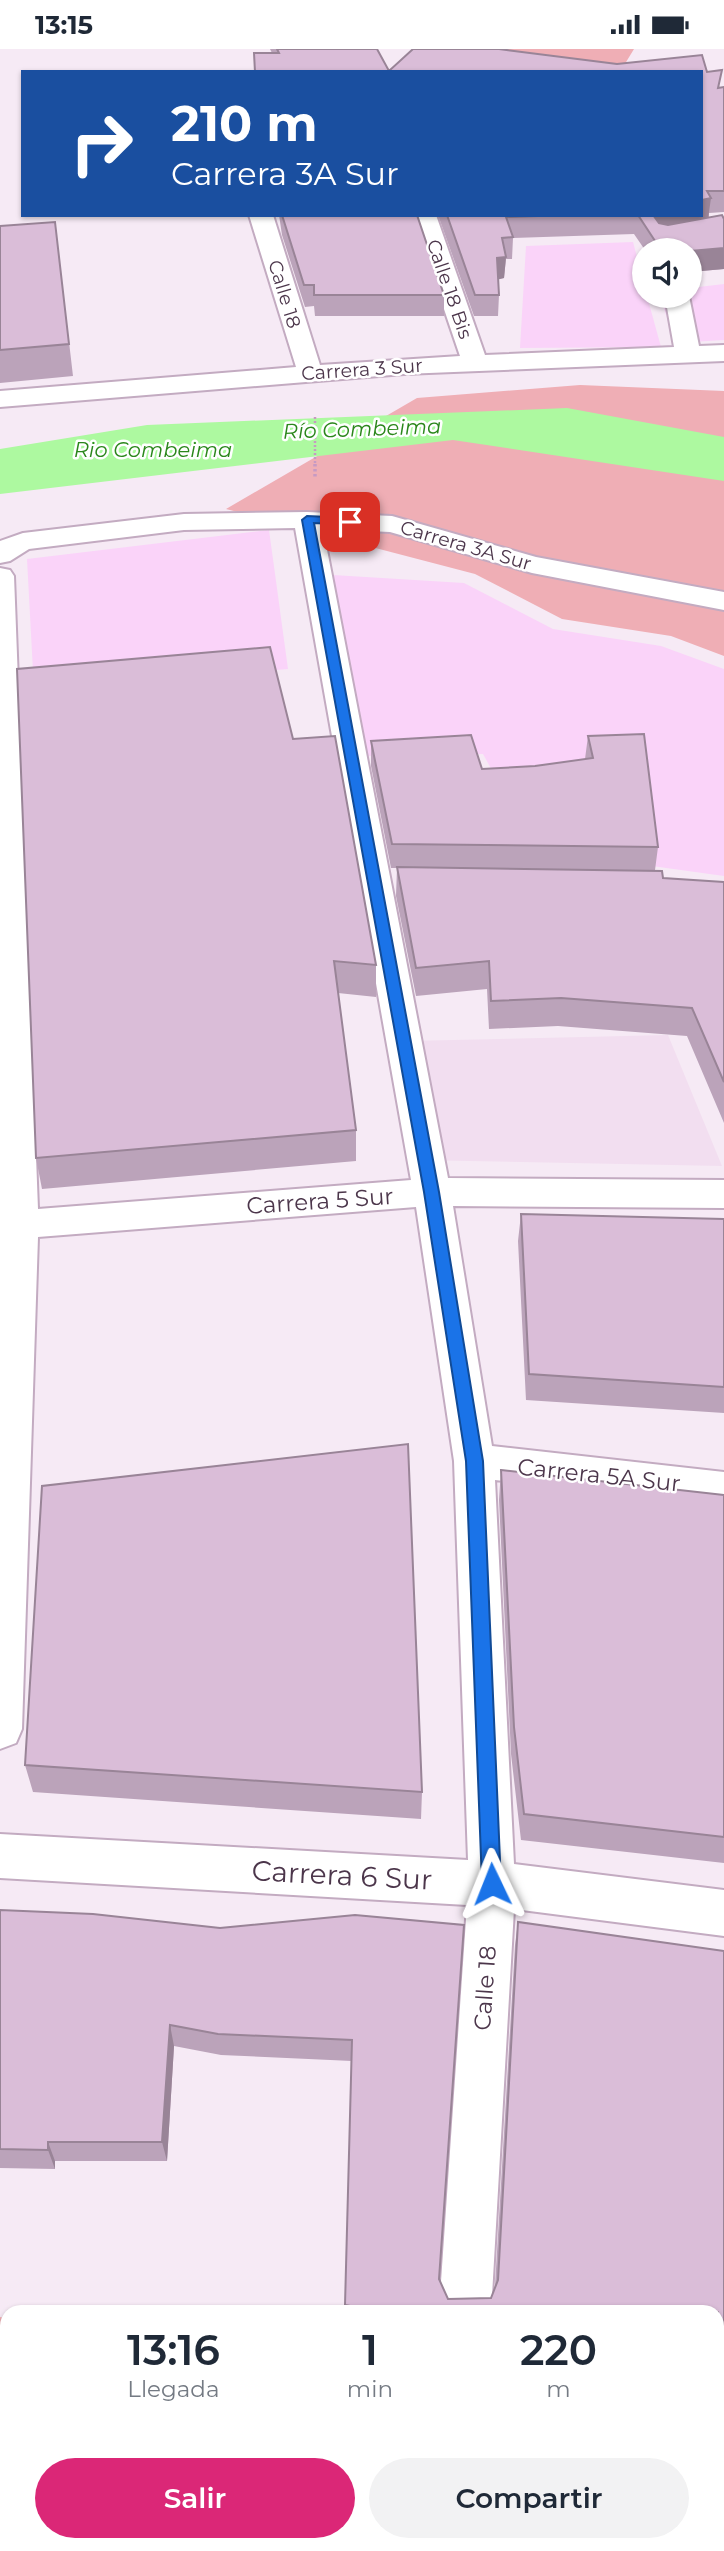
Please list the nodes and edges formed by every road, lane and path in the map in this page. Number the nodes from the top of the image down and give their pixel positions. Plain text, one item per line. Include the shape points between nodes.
1 (262, 217) edge
2 (425, 217) edge
3 (679, 308) edge
4 (724, 353) edge
5 (688, 354) junction
6 (475, 362) junction
7 (310, 373) junction
8 (0, 399) edge
9 (315, 408) dead end
10 (316, 470) dead end
11 (307, 520) junction
12 (0, 555) edge
13 (0, 576) edge
14 (724, 601) edge
15 (432, 1192) junction
16 (724, 1194) edge
17 (10, 1225) edge
18 (474, 1461) junction
19 (724, 1489) edge
20 (0, 1729) edge
21 (0, 1856) edge
22 (492, 1884) junction
23 (724, 1913) edge
24 (466, 2296) edge

1 - 7 street, Calle 18
2 - 6 street, Calle 18 Bis
3 - 5 street
4 - 5 street, Carrera 3 Sur
5 - 6 street, Carrera 3 Sur
6 - 7 street, Carrera 3 Sur
7 - 8 street, Carrera 3 Sur
9 - 10 path
11 - 12 street, Carrera 3A Sur via 184,522 23,541
11 - 14 street, Carrera 3A Sur via 392,524 532,565
11 - 15 street, Calle 18 via 389,882
13 - 17 street
15 - 16 street, Carrera 5 Sur
15 - 17 street, Carrera 5 Sur
15 - 18 street, Calle 18
17 - 20 street
18 - 19 street, Carrera 5A Sur
18 - 22 street, Calle 18
21 - 22 street, Carrera 6 Sur
22 - 23 street, Carrera 6 Sur
22 - 24 street, Calle 18

